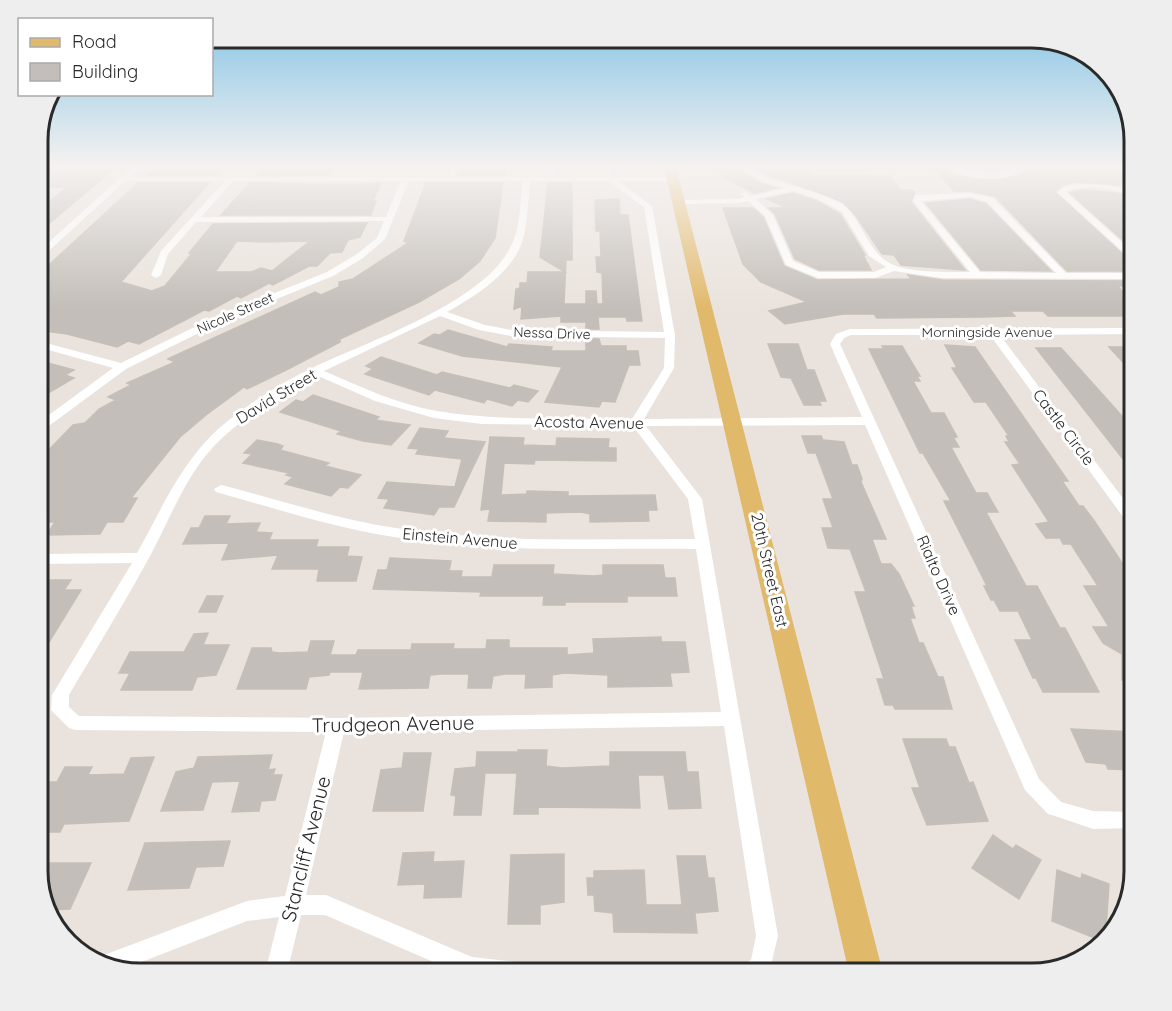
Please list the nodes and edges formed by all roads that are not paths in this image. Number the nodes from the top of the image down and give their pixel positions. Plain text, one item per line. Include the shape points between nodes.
1 (84, 214) edge
2 (199, 214) edge
3 (393, 214) edge
4 (522, 214) edge
5 (649, 214) edge
6 (684, 214) edge
7 (769, 214) edge
8 (848, 214) edge
9 (928, 214) edge
10 (1004, 214) edge
11 (1086, 214) edge
12 (391, 219) junction
13 (194, 220) junction
14 (51, 244) joint
15 (48, 247) edge
16 (1124, 248) edge
17 (893, 268) junction
18 (156, 274) dead end
19 (977, 275) junction
20 (1064, 276) junction
21 (1124, 276) edge
22 (438, 312) junction
23 (1124, 331) edge
24 (993, 332) junction
25 (670, 335) junction
26 (840, 336) joint
27 (48, 347) edge
28 (122, 367) junction
29 (316, 371) junction
30 (870, 420) junction
31 (48, 421) edge
32 (734, 421) junction
33 (636, 422) junction
34 (221, 489) dead end
35 (1124, 509) edge
36 (703, 544) junction
37 (141, 558) junction
38 (48, 559) edge
39 (60, 710) joint
40 (730, 719) junction
41 (337, 725) junction
42 (1124, 820) edge
43 (292, 905) junction
44 (119, 960) edge
45 (279, 963) edge
46 (460, 963) edge
47 (757, 963) edge
48 (863, 963) edge

1 - 14 street
2 - 13 street
3 - 12 street, Nicole Street
4 - 22 street, David Street via 519,237 502,267 478,289
5 - 25 street
6 - 32 main road, 20th Street East
7 - 17 street via 789,263 797,268 831,275 875,275
8 - 17 street via 872,254
9 - 19 street
10 - 20 street
11 - 16 street
12 - 13 street
12 - 28 street, Nicole Street via 381,239 330,274 219,319
13 - 18 street via 164,253
14 - 15 street
17 - 19 street
19 - 20 street
20 - 21 street
22 - 25 street, Nessa Drive via 483,328 512,333
22 - 29 street, David Street
23 - 24 street, Morningside Avenue
24 - 26 street, Morningside Avenue via 850,332
24 - 35 street, Castle Circle
25 - 33 street via 669,368
26 - 30 street, Rialto Drive via 835,344
27 - 28 street
28 - 31 street, Nicole Street
29 - 33 street, Acosta Avenue via 379,399 434,414 482,420
29 - 37 street, David Street via 237,417 209,444 183,481
30 - 32 street, Acosta Avenue
30 - 42 street, Rialto Drive via 1032,784 1055,808 1093,820
32 - 33 street, Acosta Avenue
32 - 48 main road, 20th Street East
33 - 36 street via 695,499
34 - 36 street, Einstein Avenue via 402,534 507,543
36 - 40 street
37 - 38 street
37 - 39 street, David Street via 60,695
39 - 41 street, Trudgeon Avenue via 75,723
40 - 41 street, Trudgeon Avenue
40 - 47 street via 767,936
41 - 43 street, Stancliff Avenue
43 - 44 street via 247,910
43 - 45 street, Stancliff Avenue
43 - 46 street via 326,905

